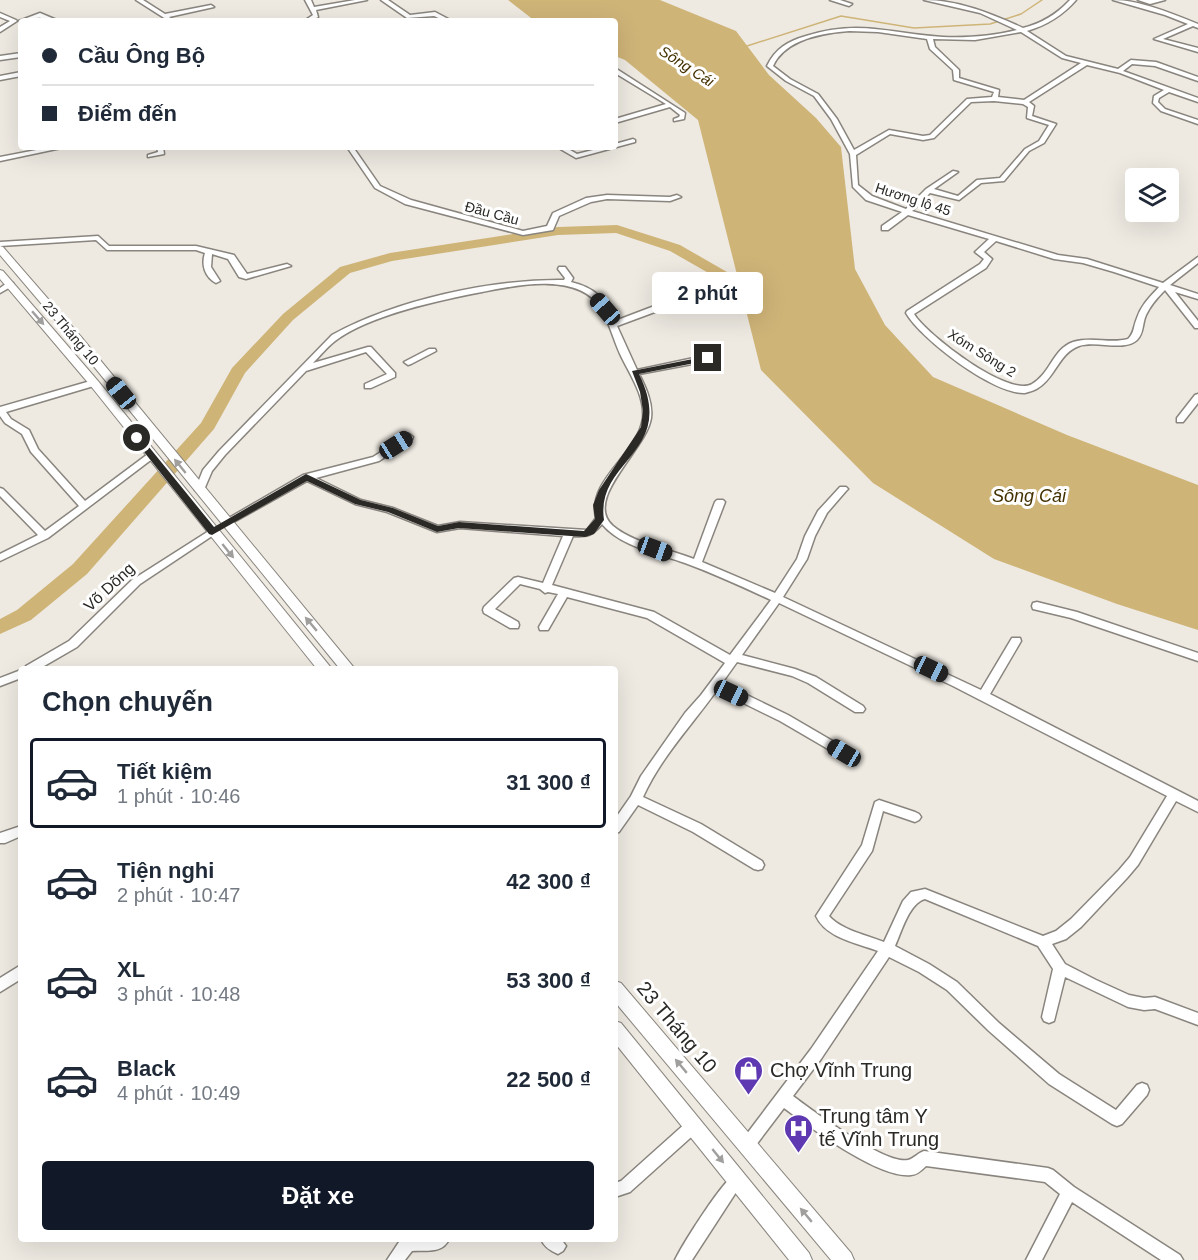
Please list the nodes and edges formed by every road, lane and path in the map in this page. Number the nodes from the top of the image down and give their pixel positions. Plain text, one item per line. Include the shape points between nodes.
1 (139, 0) edge
2 (308, 0) edge
3 (364, 0) edge
4 (384, 0) edge
5 (833, 0) edge
6 (927, 0) edge
7 (1073, 0) edge
8 (1116, 0) edge
9 (1141, 0) edge
10 (1162, 0) edge
11 (849, 4) dead end
12 (211, 7) dead end
13 (314, 9) junction
14 (0, 15) edge
15 (164, 16) junction
16 (29, 18) edge
17 (48, 18) edge
18 (168, 18) edge
19 (312, 18) edge
20 (443, 18) edge
21 (18, 21) edge
22 (18, 21) edge
23 (1196, 25) edge
24 (1020, 29) junction
25 (0, 30) edge
26 (930, 38) junction
27 (1198, 50) edge
28 (18, 55) edge
29 (0, 58) edge
30 (1085, 63) junction
31 (1119, 71) junction
32 (618, 72) edge
33 (18, 75) edge
34 (0, 78) edge
35 (1198, 79) edge
36 (1169, 89) junction
37 (994, 99) junction
38 (1198, 100) edge
39 (1025, 102) junction
40 (671, 105) junction
41 (618, 120) edge
42 (676, 120) dead end
43 (1198, 122) edge
44 (633, 141) dead end
45 (618, 146) edge
46 (47, 150) edge
47 (161, 150) edge
48 (352, 150) edge
49 (565, 150) edge
50 (601, 150) edge
51 (853, 154) junction
52 (150, 156) dead end
53 (0, 159) edge
54 (955, 172) dead end
55 (928, 190) junction
56 (677, 196) dead end
57 (907, 212) junction
58 (885, 228) dead end
59 (995, 238) junction
60 (0, 244) edge
61 (0, 249) edge
62 (210, 252) junction
63 (1198, 259) edge
64 (287, 266) dead end
65 (562, 269) dead end
66 (0, 273) edge
67 (26, 280) junction
68 (216, 281) dead end
69 (567, 282) junction
70 (1164, 285) junction
71 (5, 288) edge
72 (1198, 297) edge
73 (668, 303) dead end
74 (614, 324) junction
75 (1198, 326) edge
76 (432, 351) dead end
77 (708, 358) dead end
78 (408, 362) dead end
79 (304, 369) junction
80 (634, 373) junction
81 (94, 383) junction
82 (368, 386) dead end
83 (1198, 397) edge
84 (1, 407) edge
85 (1180, 420) dead end
86 (409, 437) dead end
87 (152, 457) junction
88 (306, 477) junction
89 (199, 489) junction
90 (843, 489) dead end
91 (0, 491) edge
92 (720, 501) dead end
93 (84, 505) junction
94 (600, 520) junction
95 (227, 522) junction
96 (212, 532) junction
97 (569, 534) junction
98 (45, 536) junction
99 (0, 558) edge
100 (698, 563) junction
101 (545, 589) junction
102 (565, 592) junction
103 (777, 599) junction
104 (1037, 606) dead end
105 (514, 625) dead end
106 (544, 627) dead end
107 (1016, 641) dead end
108 (1198, 657) edge
109 (732, 659) junction
110 (35, 666) edge
111 (323, 666) edge
112 (346, 666) edge
113 (18, 675) edge
114 (0, 682) edge
115 (714, 684) junction
116 (984, 694) junction
117 (859, 709) dead end
118 (844, 753) dead end
119 (1174, 794) junction
120 (636, 799) junction
121 (1198, 807) edge
122 (915, 817) dead end
123 (618, 824) edge
124 (18, 832) edge
125 (0, 838) edge
126 (758, 865) dead end
127 (1043, 942) junction
128 (887, 949) junction
129 (1060, 968) junction
130 (18, 973) edge
131 (0, 986) edge
132 (618, 992) edge
133 (1049, 1017) dead end
134 (1198, 1019) edge
135 (618, 1034) edge
136 (1142, 1089) dead end
137 (783, 1098) junction
138 (693, 1126) junction
139 (748, 1144) junction
140 (737, 1180) junction
141 (618, 1189) edge
142 (1070, 1192) junction
143 (438, 1242) edge
144 (394, 1260) edge
145 (683, 1260) edge
146 (802, 1260) edge
147 (844, 1260) edge
148 (1035, 1260) edge
149 (1175, 1260) edge

1 - 15 street
2 - 13 street
3 - 13 street
4 - 20 street via 409,17 435,14
5 - 11 street
6 - 24 street via 971,9
7 - 24 street, Hương lộ 45 via 1055,17
8 - 23 street
9 - 10 street
12 - 15 street
13 - 19 street via 316,16
14 - 21 street
15 - 18 street
16 - 17 street
22 - 25 street
23 - 27 street via 1157,39
24 - 26 street, Hương lộ 45 via 975,37
24 - 30 street via 1053,52
26 - 37 street via 931,47 954,68 956,79 997,91
26 - 51 street, Hương lộ 45 via 846,29 786,45 771,61 772,68 781,75 816,95
28 - 29 street
30 - 31 street
30 - 39 street
31 - 35 street via 1131,62 1152,63
31 - 36 street
32 - 40 street
33 - 34 street
36 - 38 street
36 - 43 street via 1156,97 1160,108
37 - 39 street
37 - 51 street via 967,101 932,137 889,132
39 - 55 street via 1031,106 1029,117 1053,124 1042,142 1027,150 1002,180 979,181 959,198
40 - 41 street
40 - 42 street via 683,114
44 - 45 street
46 - 53 street
47 - 52 street via 162,153
48 - 56 street, Đầu Cầu via 371,181 385,192 408,202 523,233 550,228 556,215 589,200
49 - 50 street via 576,156
51 - 57 street, Hương lộ 45 via 857,189
54 - 55 street
55 - 57 street
57 - 58 street
57 - 59 street, Hương lộ 45
59 - 70 street, Hương lộ 45
59 - 70 street, Xóm Sông 2 via 979,252 988,259 983,266 910,313 916,324 956,355 1015,389 1037,385 1071,346 1080,342 1131,340 1138,334 1147,305
60 - 62 street via 98,238 107,248 188,247
61 - 67 main road, 23 Tháng 10
62 - 64 street via 231,257 246,277
62 - 68 street via 206,267
63 - 70 street
65 - 69 street via 569,278
66 - 71 main road, 23 Tháng 10
67 - 71 main road
89 -> 67 main road, 23 Tháng 10
69 - 74 street via 591,293
69 - 79 street via 520,284 400,310 338,334
70 - 72 street, Hương lộ 45
70 - 75 street
71 -> 81 main road, 23 Tháng 10
73 - 74 street
74 - 80 street
76 - 78 street
77 - 80 street
79 - 82 street via 368,350 392,375
79 - 89 street via 222,453
80 - 94 street via 644,392 647,421 641,436 603,490 598,505
81 - 84 street
81 - 87 main road, 23 Tháng 10
83 - 85 street
84 - 93 street via 8,421 27,434 34,450
86 - 88 street via 376,459
87 - 93 street
87 - 96 main road, 23 Tháng 10
88 - 95 street
88 - 97 street via 358,502 437,529 459,525
89 - 95 main road
90 - 103 street via 823,511 802,559
91 - 98 street
92 - 100 street
93 - 98 street
94 - 97 street via 590,532
94 - 100 street via 635,541
95 - 96 main road
112 -> 95 main road
96 - 110 street, Võ Dõng via 143,577 73,644
96 -> 111 main road
97 - 101 street
98 - 99 street
100 - 103 street
101 - 102 street
101 - 105 street via 518,580 488,610
102 - 106 street
102 - 109 street via 650,615
103 - 109 street
103 - 116 street
104 - 108 street
107 - 116 street
109 - 115 street
109 - 117 street via 795,673
113 - 114 street
115 - 118 street
115 - 120 street via 649,773
116 - 119 street
119 - 121 street
119 - 127 street via 1123,874 1061,935
120 - 123 street
120 - 126 street via 697,828
122 - 128 street via 879,806 868,847 822,916 838,930
124 - 125 street
127 - 128 street via 925,894 915,896 908,905
127 - 129 street
128 - 136 street via 952,986 1054,1079 1117,1119
128 - 137 street
129 - 133 street
129 - 134 street via 1128,1001 1155,1003
130 - 131 street
139 -> 132 main road, 23 Tháng 10
135 - 138 main road
137 - 139 street
137 - 142 street via 834,1136 894,1167 912,1168 924,1158 1004,1167 1048,1175
138 -> 140 main road
138 - 141 street
147 -> 139 main road, 23 Tháng 10
140 - 145 street
140 - 146 main road
142 - 148 street
142 - 149 street
143 - 144 street via 408,1243

